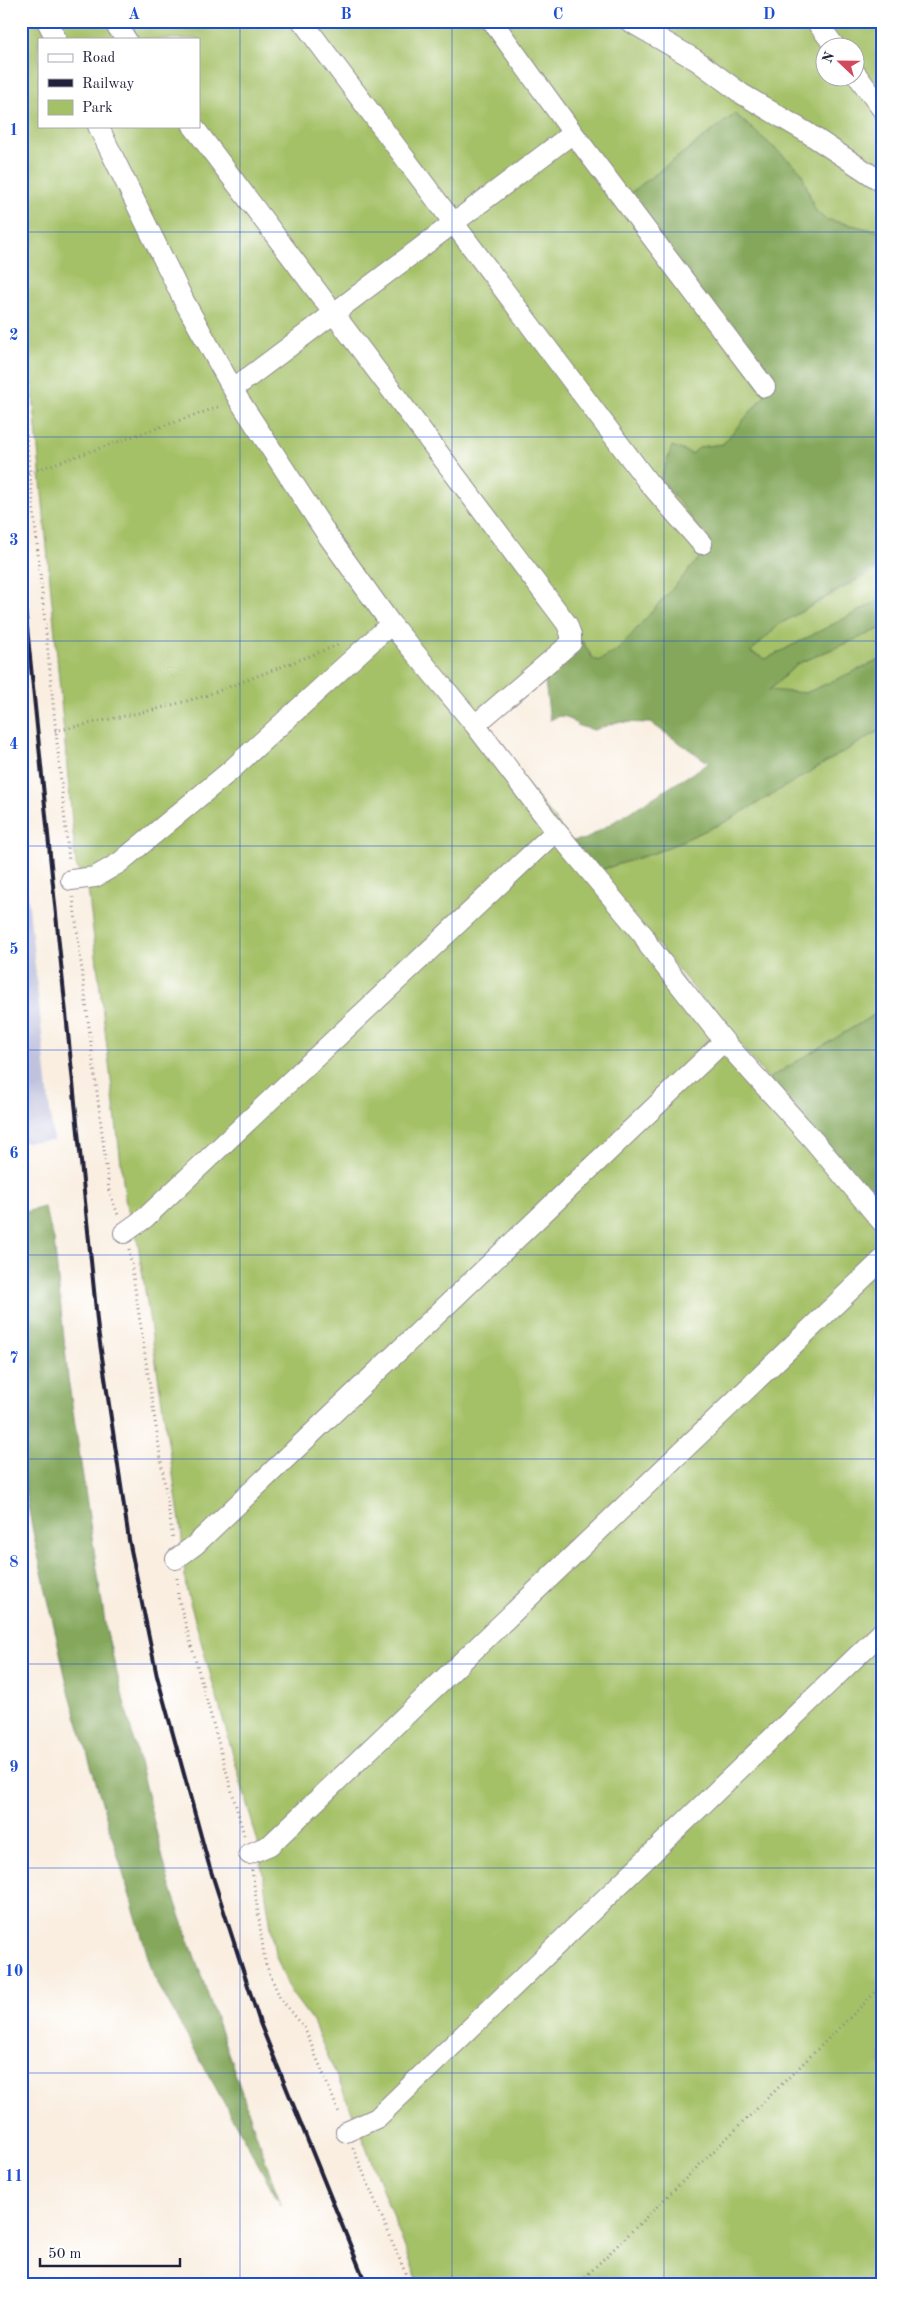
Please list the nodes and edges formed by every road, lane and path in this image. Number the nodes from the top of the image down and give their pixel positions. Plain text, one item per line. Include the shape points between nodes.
1 (47, 21) edge
2 (113, 21) edge
3 (302, 21) edge
4 (492, 21) edge
5 (629, 21) edge
6 (816, 21) edge
7 (56, 38) edge
8 (125, 38) edge
9 (829, 38) edge
10 (866, 87) edge
11 (882, 109) edge
12 (99, 128) edge
13 (195, 128) edge
14 (573, 133) junction
15 (882, 182) edge
16 (455, 224) junction
17 (334, 313) junction
18 (21, 385) edge
19 (765, 386) dead end
20 (236, 394) junction
21 (28, 473) junction
22 (702, 544) dead end
23 (391, 624) junction
24 (346, 642) dead end
25 (475, 725) junction
26 (55, 731) junction
27 (556, 831) junction
28 (71, 880) junction
29 (724, 1041) junction
30 (882, 1222) edge
31 (124, 1233) junction
32 (882, 1260) edge
33 (176, 1559) junction
34 (882, 1632) edge
35 (249, 1854) junction
36 (882, 1986) edge
37 (346, 2132) junction
38 (410, 2284) edge
39 (578, 2284) edge

1 - 7 street
2 - 8 street
3 - 16 street
4 - 14 street
5 - 15 street via 696,60 742,94
6 - 9 street
10 - 11 street
12 - 20 street via 184,301
13 - 17 street
14 - 16 street
14 - 19 street
16 - 17 street
16 - 22 street via 648,482
17 - 20 street
17 - 25 street via 567,624 572,635 571,643
18 - 21 path
20 - 21 path
20 - 23 street via 328,536
21 - 26 path
23 - 25 street
23 - 28 street via 230,771 118,863 95,877
24 - 26 path via 205,696
25 - 27 street
26 - 28 path
27 - 29 street via 644,936
27 - 31 street via 152,1212
28 - 31 path via 108,1190
29 - 30 street
29 - 33 street via 195,1545
31 - 33 path via 130,1252
32 - 35 street via 270,1845
33 - 35 path via 178,1597
34 - 37 street via 377,2118
35 - 37 path via 265,1962 280,1998 304,2027
36 - 39 path
37 - 38 path

